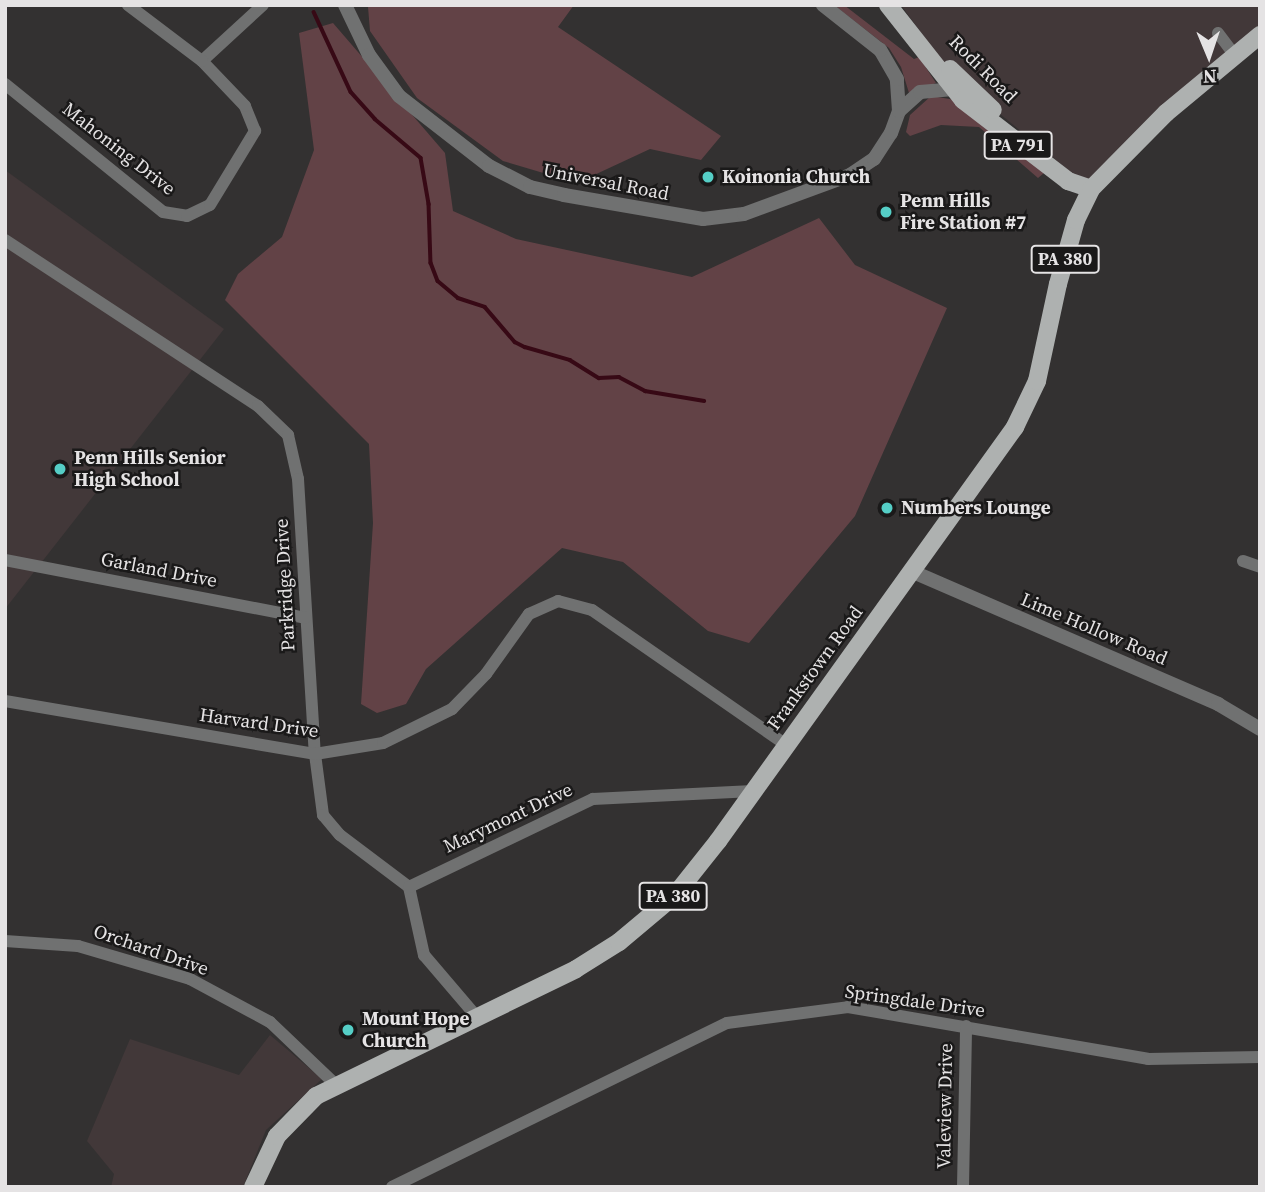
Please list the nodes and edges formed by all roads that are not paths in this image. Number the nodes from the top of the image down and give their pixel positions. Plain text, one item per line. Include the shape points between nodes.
1 (128, 5) edge
2 (263, 5) edge
3 (345, 5) edge
4 (888, 5) edge
5 (901, 5) edge
6 (828, 9) edge
7 (1218, 33) dead end
8 (1260, 35) edge
9 (1234, 54) junction
10 (202, 61) junction
11 (5, 84) edge
12 (953, 89) junction
13 (899, 111) junction
14 (1091, 189) junction
15 (5, 240) edge
16 (5, 560) edge
17 (1243, 561) dead end
18 (1260, 567) edge
19 (911, 571) junction
20 (305, 618) junction
21 (5, 701) edge
22 (1260, 729) edge
23 (786, 745) junction
24 (315, 754) junction
25 (753, 791) junction
26 (408, 887) junction
27 (5, 941) edge
28 (477, 1017) junction
29 (966, 1026) junction
30 (1260, 1057) edge
31 (335, 1084) junction
32 (253, 1187) edge
33 (392, 1187) edge
34 (963, 1187) edge

1 - 10 street
2 - 10 street
3 - 13 street, Universal Road via 382,76 419,115 511,179 576,198 702,219 744,214 850,175 874,159
4 - 12 main road, Rodi Road / PA 791
5 - 14 main road, Rodi Road / PA 791 via 965,84
6 - 13 street via 884,55 897,79
7 - 9 street
8 - 9 main road, Frankstown Road / PA 380
9 - 14 main road, Frankstown Road / PA 380 via 1156,122
10 - 11 street, Mahoning Drive via 245,106 255,131 210,205 187,216 163,212
12 - 13 street, Universal Road via 920,92
12 - 14 main road, Rodi Road / PA 791 via 1045,165 1068,181
14 - 19 main road, Frankstown Road / PA 380 via 1076,220 1028,403
15 - 20 street, Parkridge Drive via 258,406 288,435 298,480
16 - 20 street, Garland Drive
17 - 18 street
19 - 22 street, Lime Hollow Road via 1218,704
19 - 23 main road, Frankstown Road / PA 380
20 - 24 street, Parkridge Drive
21 - 24 street, Harvard Drive
23 - 24 street, Harvard Drive via 592,610 558,601 529,614 486,674 452,709 383,743
23 - 25 main road, Frankstown Road / PA 380
24 - 26 street, Parkridge Drive via 323,816 340,835
25 - 26 street, Marymont Drive via 593,799
25 - 28 main road, Frankstown Road / PA 380 via 696,870 640,926 576,969
26 - 28 street via 424,955
27 - 31 street, Orchard Drive via 78,946 190,979 270,1022
28 - 31 main road, Frankstown Road / PA 380
29 - 30 street, Springdale Drive via 1148,1059
29 - 33 street, Springdale Drive via 848,1007 727,1023
29 - 34 street, Valeview Drive
31 - 32 main road, Frankstown Road / PA 380 via 284,1126 260,1165

